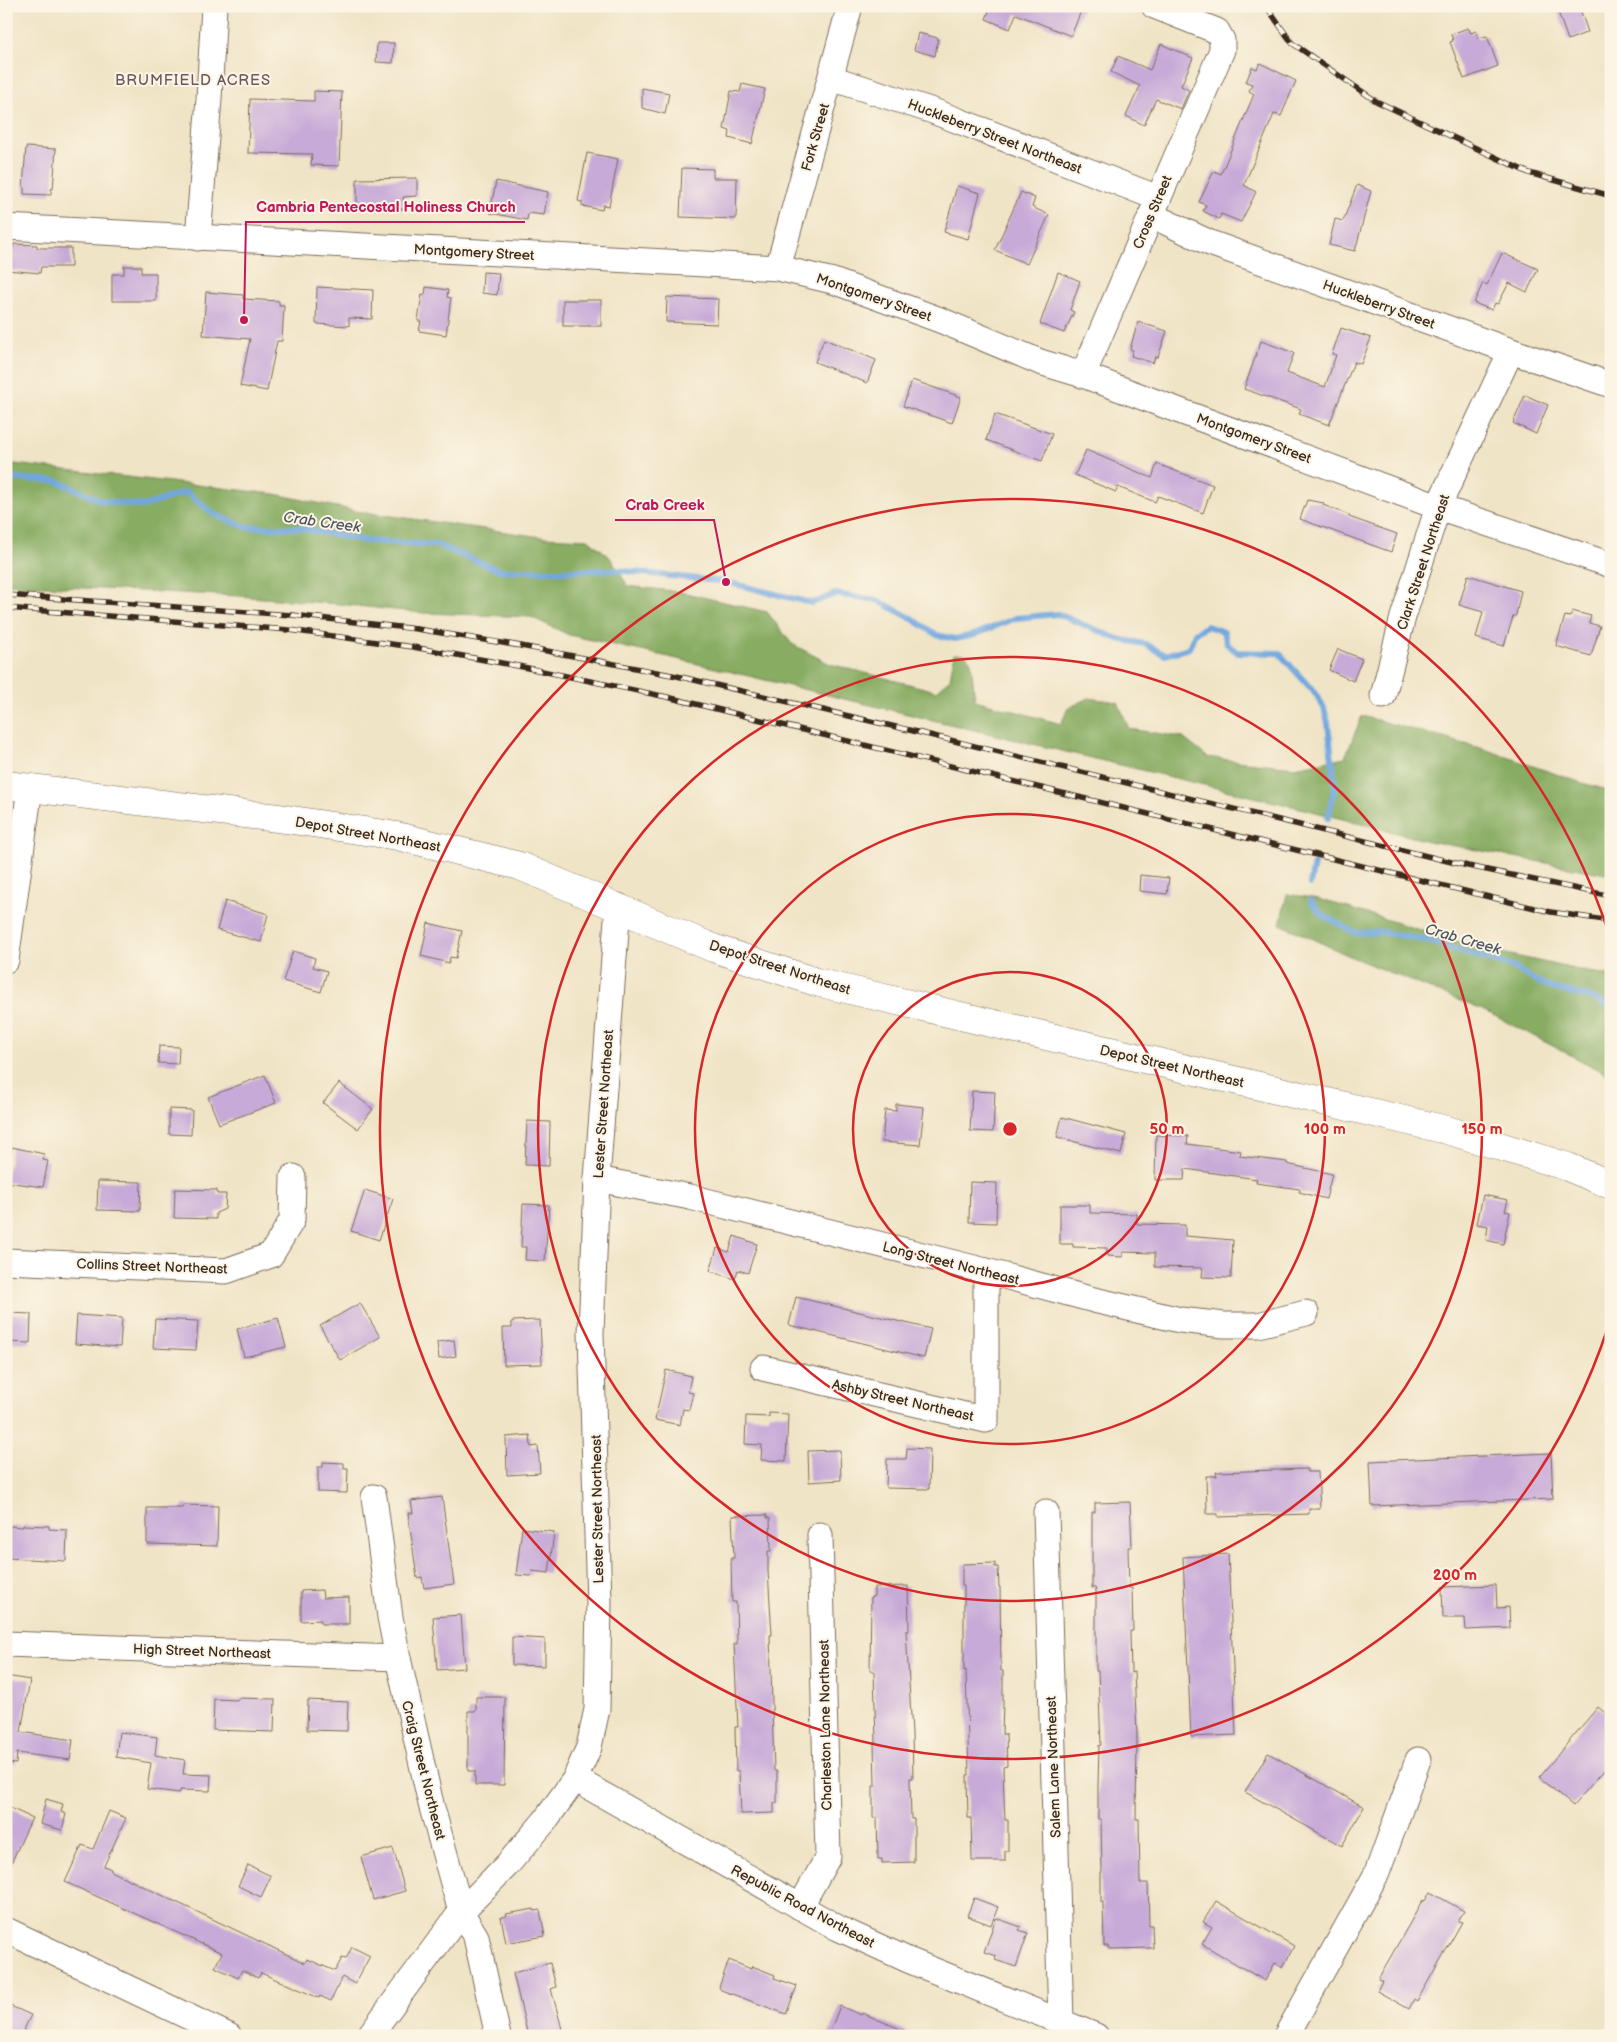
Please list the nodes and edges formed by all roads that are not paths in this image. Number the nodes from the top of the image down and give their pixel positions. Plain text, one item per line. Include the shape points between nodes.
1 (214, 6) edge
2 (850, 6) edge
3 (1154, 6) edge
4 (832, 78) junction
5 (1155, 206) junction
6 (6, 227) edge
7 (198, 238) junction
8 (778, 268) junction
9 (1511, 351) junction
10 (1083, 374) junction
11 (1611, 385) edge
12 (1438, 507) junction
13 (1611, 565) edge
14 (1383, 696) dead end
15 (18, 786) edge
16 (618, 906) junction
17 (6, 960) edge
18 (293, 1177) dead end
19 (597, 1179) junction
20 (1611, 1185) edge
21 (6, 1261) edge
22 (986, 1271) junction
23 (1306, 1313) dead end
24 (764, 1368) dead end
25 (374, 1497) dead end
26 (1046, 1512) dead end
27 (820, 1535) dead end
28 (6, 1644) edge
29 (398, 1658) junction
30 (1418, 1760) dead end
31 (575, 1780) junction
32 (800, 1907) junction
33 (461, 1912) junction
34 (6, 1930) edge
35 (1060, 2021) junction
36 (229, 2036) edge
37 (369, 2036) edge
38 (498, 2036) edge
39 (1096, 2036) edge
40 (1286, 2036) edge

1 - 7 street
2 - 4 street, Fork Street
3 - 5 street, Cross Street via 1217,32 1222,40 1222,50
4 - 5 street, Huckleberry Street Northeast via 933,112
4 - 8 street, Fork Street
5 - 9 street, Huckleberry Street via 1210,243
5 - 10 street, Cross Street
6 - 7 street, Montgomery Street
7 - 8 street, Montgomery Street
8 - 10 street, Montgomery Street via 833,281 940,320 1040,362
9 - 11 street, Huckleberry Street
9 - 12 street, Clark Street Northeast
10 - 12 street, Montgomery Street
12 - 13 street, Montgomery Street
12 - 14 street, Clark Street Northeast
15 - 16 main road, Depot Street Northeast via 397,836 520,866
15 - 17 street
16 - 19 street, Lester Street Northeast
16 - 20 main road, Depot Street Northeast via 713,948 816,982 1447,1130 1568,1167
18 - 21 street, Collins Street Northeast via 292,1220 271,1255 226,1272
19 - 22 street, Long Street Northeast via 690,1197
19 - 31 street, Lester Street Northeast via 591,1333 599,1594 597,1709 589,1747
22 - 23 street, Long Street Northeast via 1180,1320 1224,1325 1258,1324
22 - 24 street, Ashby Street Northeast via 986,1420
25 - 29 street, Craig Street Northeast
26 - 35 street, Salem Lane Northeast
27 - 32 street, Charleston Lane Northeast via 828,1857
28 - 29 street, High Street Northeast
29 - 33 street, Craig Street Northeast via 431,1804
30 - 40 street via 1377,1873
31 - 32 street, Republic Road Northeast
31 - 33 street, Lester Street Northeast via 507,1865
32 - 35 street, Republic Road Northeast via 908,1960
33 - 37 street, Lester Street Northeast
33 - 38 street, Craig Street Northeast via 476,1937
34 - 36 street
35 - 39 street, Republic Road Northeast

